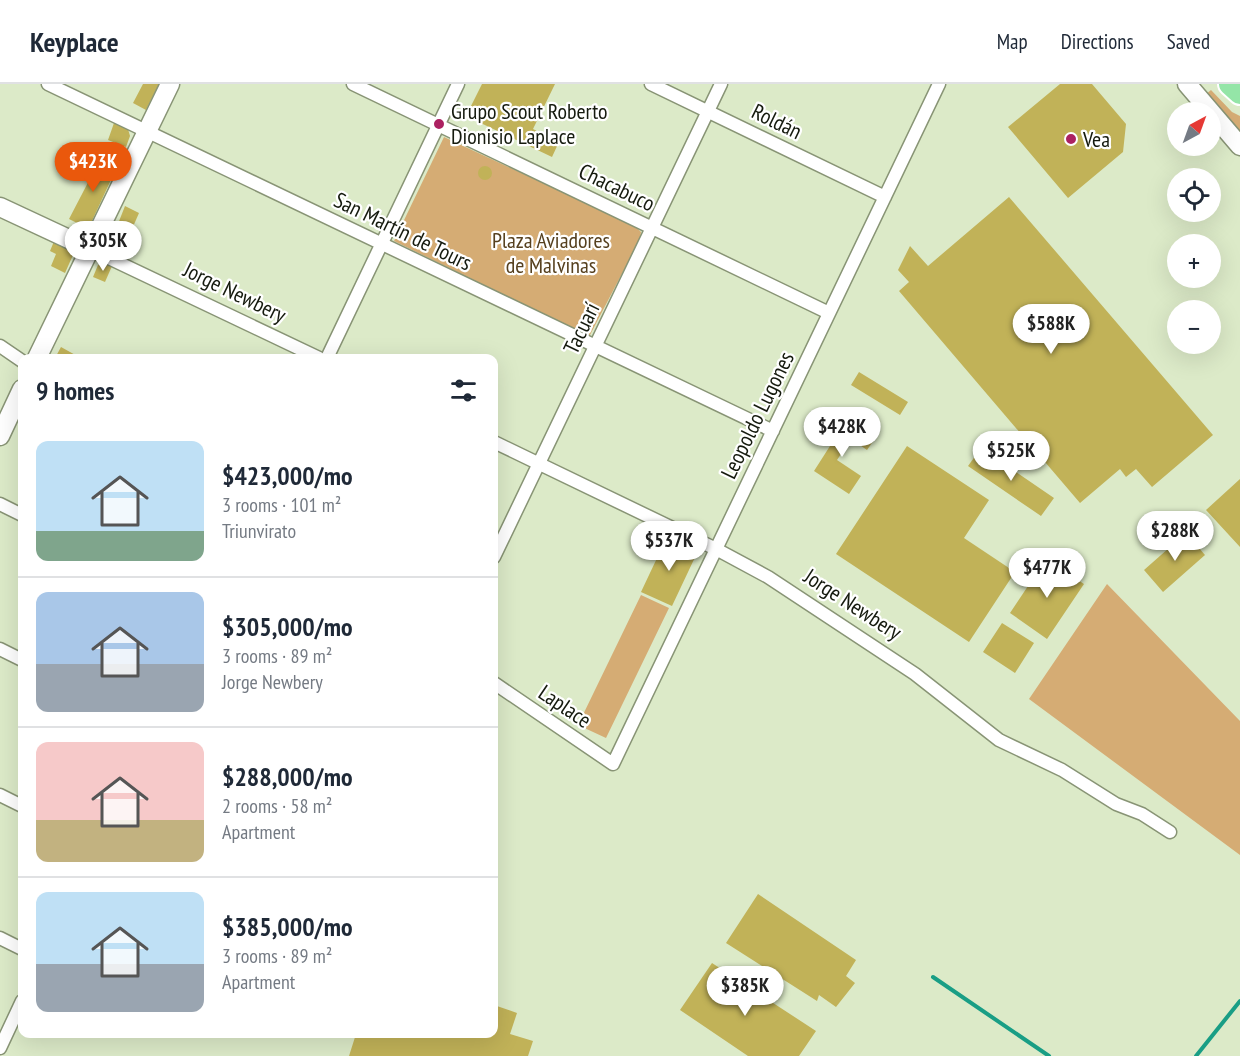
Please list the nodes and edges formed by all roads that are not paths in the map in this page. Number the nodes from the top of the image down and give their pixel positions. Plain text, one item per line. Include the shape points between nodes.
1 (48, 84) edge
2 (170, 84) edge
3 (353, 84) edge
4 (458, 84) edge
5 (651, 84) edge
6 (721, 84) edge
7 (939, 84) edge
8 (1187, 84) edge
9 (1230, 84) edge
10 (1240, 93) edge
11 (708, 111) junction
12 (438, 125) junction
13 (147, 131) junction
14 (1240, 146) edge
15 (885, 196) junction
16 (0, 207) edge
17 (652, 228) junction
18 (382, 244) junction
19 (90, 249) junction
20 (829, 313) junction
21 (0, 346) edge
22 (595, 346) junction
23 (39, 354) edge
24 (311, 354) edge
25 (329, 354) edge
26 (18, 359) edge
27 (18, 398) edge
28 (773, 431) junction
29 (0, 436) edge
30 (498, 444) edge
31 (538, 464) junction
32 (0, 504) edge
33 (18, 512) edge
34 (498, 549) edge
35 (716, 549) junction
36 (0, 649) edge
37 (18, 658) edge
38 (498, 686) edge
39 (613, 764) joint
40 (0, 795) edge
41 (18, 804) edge
42 (1170, 832) dead end
43 (0, 938) edge
44 (18, 947) edge
45 (18, 1010) edge
46 (0, 1048) edge

1 - 13 street, San Martín de Tours
2 - 13 street
3 - 12 street, Chacabuco
4 - 12 street
5 - 11 street, Roldán
6 - 11 street, Tacuarí
7 - 15 street, Leopoldo Lugones
8 - 14 street
9 - 10 highway
11 - 15 street, Roldán
11 - 17 street, Tacuarí
12 - 17 street, Chacabuco
12 - 18 street
13 - 18 street, San Martín de Tours
13 - 19 street
15 - 20 street, Leopoldo Lugones
16 - 19 street, Jorge Newbery
17 - 20 street, Chacabuco
17 - 22 street, Tacuarí
18 - 22 street, San Martín de Tours
18 - 25 street
19 - 23 street
19 - 24 street, Jorge Newbery
20 - 28 street, Leopoldo Lugones
21 - 26 street
22 - 28 street, San Martín de Tours
22 - 31 street, Tacuarí
27 - 29 street
28 - 35 street, Leopoldo Lugones
30 - 31 street, Jorge Newbery
31 - 34 street, Tacuarí
31 - 35 street, Jorge Newbery
32 - 33 street
35 - 39 street, Leopoldo Lugones
35 - 42 street, Jorge Newbery via 768,577 915,674 999,740 1062,770
36 - 37 street
38 - 39 street, Laplace
40 - 41 street
43 - 44 street
45 - 46 street

